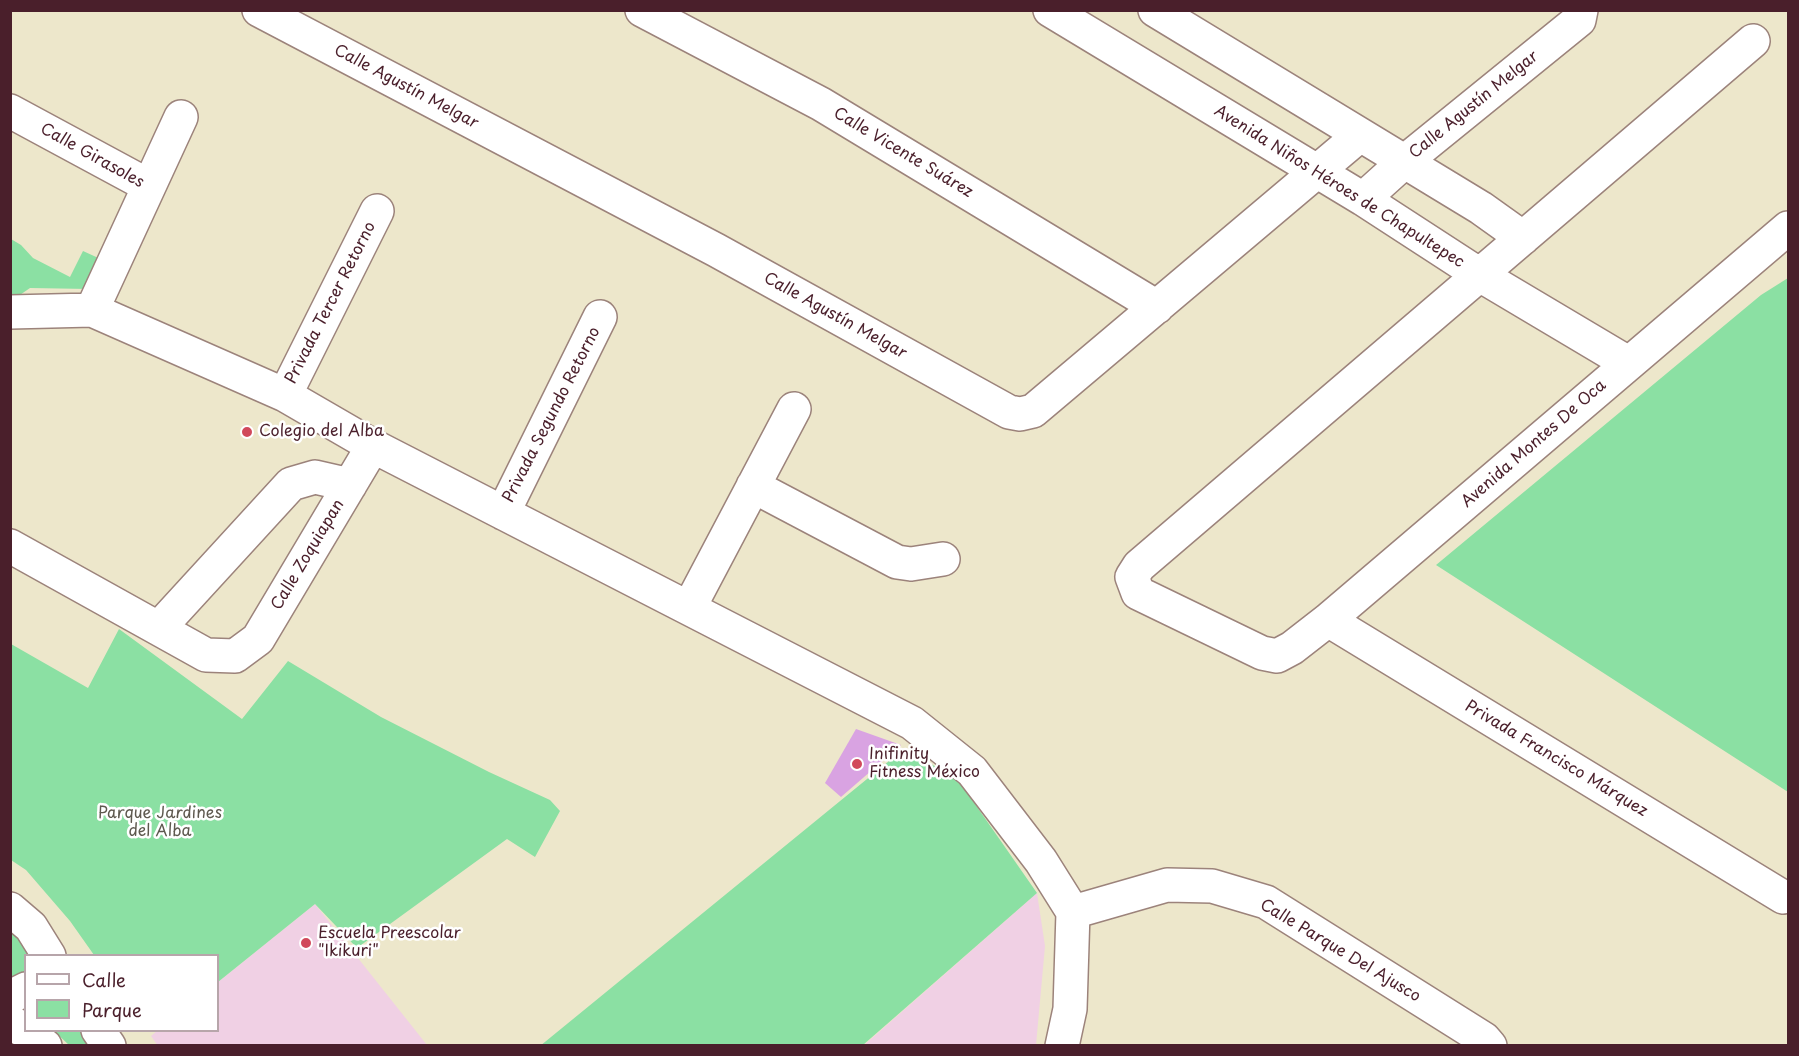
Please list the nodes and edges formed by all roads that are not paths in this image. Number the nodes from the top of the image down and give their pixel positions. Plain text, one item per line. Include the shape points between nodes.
1 (259, 10) edge
2 (642, 10) edge
3 (1050, 10) edge
4 (1155, 10) edge
5 (1581, 10) edge
6 (1753, 41) dead end
7 (10, 111) edge
8 (181, 117) dead end
9 (1360, 135) junction
10 (1404, 162) junction
11 (1317, 172) junction
12 (149, 186) junction
13 (1363, 199) junction
14 (377, 211) dead end
15 (1788, 228) edge
16 (1523, 238) junction
17 (1480, 275) junction
18 (1157, 307) junction
19 (92, 310) junction
20 (10, 312) edge
21 (600, 317) dead end
22 (1628, 363) junction
23 (285, 395) junction
24 (794, 409) dead end
25 (373, 446) junction
26 (350, 485) junction
27 (753, 486) junction
28 (503, 513) junction
29 (10, 546) edge
30 (943, 559) dead end
31 (689, 608) junction
32 (1328, 620) junction
33 (159, 628) junction
34 (1783, 897) dead end
35 (10, 909) edge
36 (1073, 912) junction
37 (46, 954) edge
38 (24, 990) edge
39 (10, 997) edge
40 (10, 1021) edge
41 (24, 1031) edge
42 (25, 1032) edge
43 (99, 1032) edge
44 (45, 1046) edge
45 (109, 1046) edge
46 (1062, 1046) edge
47 (1490, 1046) edge

1 - 18 street, Calle Agustín Melgar via 716,250 1009,412 1033,411
2 - 18 street, Calle Vicente Suárez via 822,104
3 - 11 street, Avenida Niños Héroes de Chapultepec
4 - 9 street
5 - 10 street, Calle Agustín Melgar via 1579,21
6 - 16 street
7 - 12 street, Calle Girasoles
8 - 12 street
9 - 10 street
9 - 11 street, Calle Agustín Melgar
10 - 13 street, Calle Agustín Melgar
10 - 16 street
11 - 13 street, Avenida Niños Héroes de Chapultepec
11 - 18 street, Calle Agustín Melgar
12 - 19 street, Calle Girasoles
13 - 17 street, Avenida Niños Héroes de Chapultepec
14 - 23 street, Privada Tercer Retorno
15 - 22 street, Avenida Montes De Oca
16 - 17 street
17 - 22 street, Avenida Niños Héroes de Chapultepec
17 - 32 street, Avenida Montes De Oca via 1139,566 1132,577 1138,592 1262,653 1277,656
19 - 20 street
19 - 23 street
21 - 28 street, Privada Segundo Retorno
22 - 32 street, Avenida Montes De Oca
23 - 25 street
24 - 27 street
25 - 26 street, Calle Zoquiapan
25 - 28 street
26 - 33 street via 315,477 291,483
26 - 33 street, Calle Zoquiapan via 258,639 235,656 206,655
27 - 30 street via 897,562
27 - 31 street
28 - 31 street
29 - 33 street
31 - 36 street via 912,723 972,771 1041,861
32 - 34 street, Privada Francisco Márquez
35 - 37 street via 31,927
36 - 46 street via 1070,1009
36 - 47 street, Calle Parque Del Ajusco via 1167,885 1212,886 1266,902
38 - 39 street
40 - 41 street
42 - 44 street
43 - 45 street

